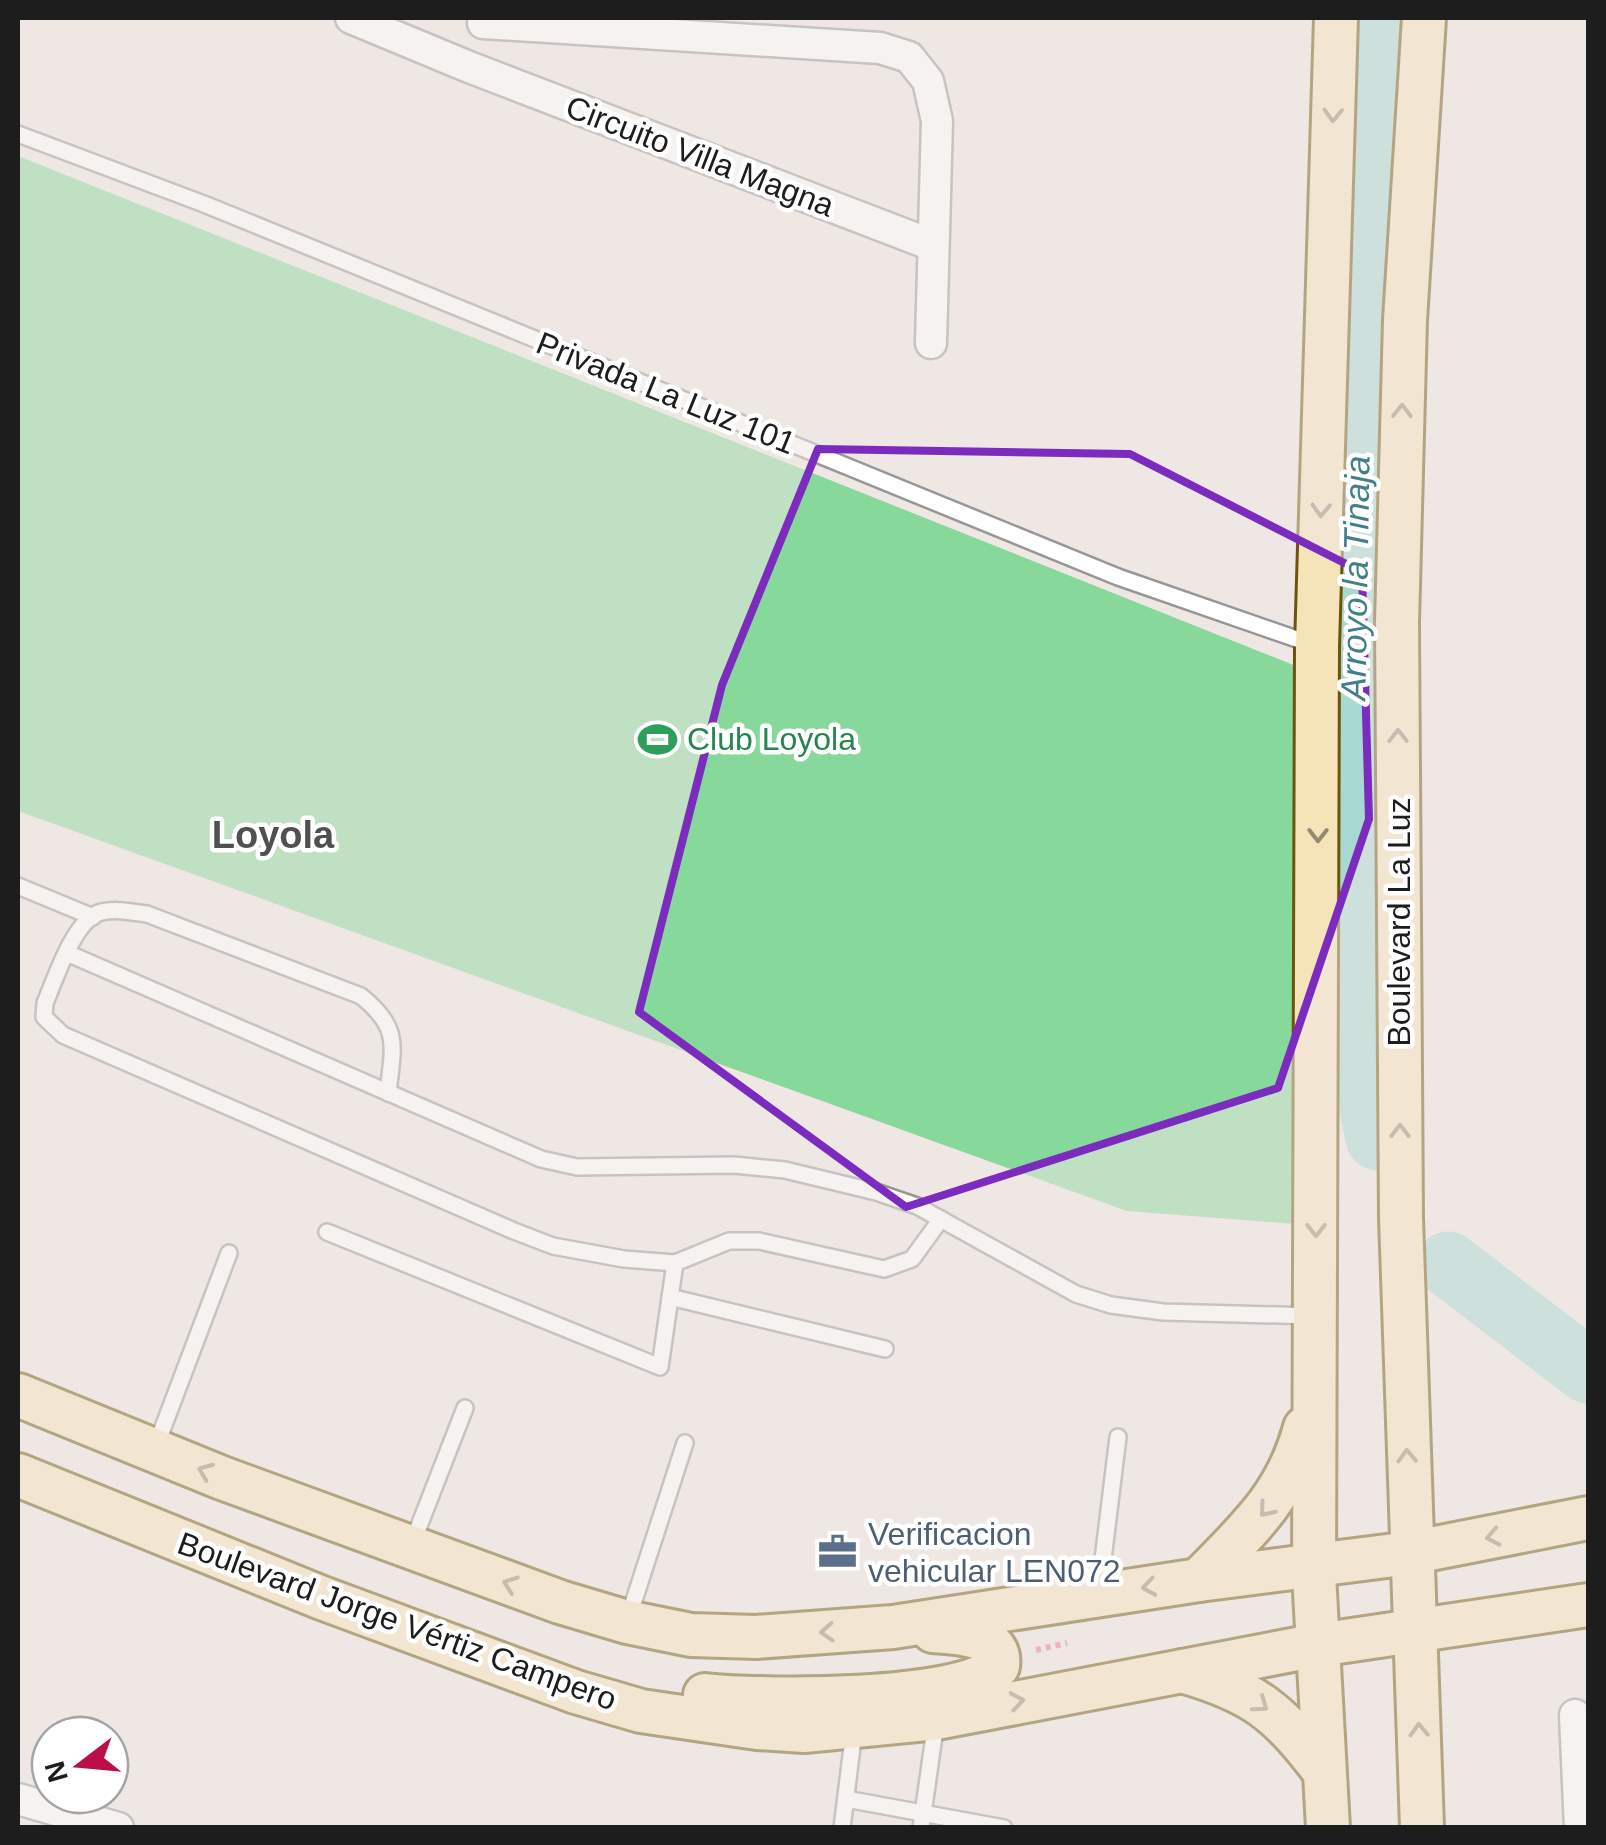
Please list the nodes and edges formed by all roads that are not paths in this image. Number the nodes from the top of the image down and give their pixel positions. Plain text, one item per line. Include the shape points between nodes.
1 (351, 18) edge
2 (1336, 18) edge
3 (1424, 18) edge
4 (484, 20) edge
5 (469, 67) junction
6 (18, 134) edge
7 (932, 245) junction
8 (931, 343) dead end
9 (1317, 646) junction
10 (18, 886) edge
11 (93, 917) junction
12 (67, 953) junction
13 (388, 1093) junction
14 (941, 1219) junction
15 (327, 1232) dead end
16 (229, 1254) dead end
17 (676, 1263) junction
18 (670, 1297) junction
19 (1315, 1316) junction
20 (885, 1348) dead end
21 (1316, 1389) junction
22 (18, 1395) edge
23 (465, 1408) dead end
24 (1118, 1437) dead end
25 (685, 1442) dead end
26 (154, 1450) junction
27 (18, 1475) edge
28 (1588, 1518) edge
29 (411, 1548) junction
30 (1410, 1554) junction
31 (1315, 1564) junction
32 (1198, 1580) junction
33 (1098, 1596) junction
34 (1588, 1605) edge
35 (627, 1622) junction
36 (893, 1628) junction
37 (1416, 1632) junction
38 (1318, 1644) junction
39 (1177, 1669) junction
40 (576, 1692) junction
41 (1574, 1715) dead end
42 (937, 1718) junction
43 (855, 1726) junction
44 (1324, 1770) junction
45 (18, 1799) edge
46 (846, 1799) junction
47 (922, 1820) edge
48 (118, 1828) edge
49 (842, 1828) edge
50 (1004, 1828) edge
51 (1328, 1828) edge
52 (1422, 1828) edge
53 (1580, 1828) edge

1 - 5 street, Circuito Villa Magna
2 -> 9 main road
30 -> 3 main road, Boulevard La Luz via 1397,622 1405,320
4 - 5 street
4 - 7 street via 880,48 909,58 928,80 937,121
5 - 7 street, Circuito Villa Magna
6 - 9 lane, Privada La Luz 101 via 1118,577
7 - 8 street
9 -> 19 main road
10 - 11 lane
11 - 12 lane
11 - 13 lane via 148,914 360,996 390,1029
12 - 13 lane
12 - 17 lane via 44,1017 62,1035 553,1246
13 - 14 lane via 559,1163 785,1170 876,1192
14 - 17 lane via 912,1259 884,1270 759,1241 729,1242
14 - 19 lane via 1076,1294 1111,1305
15 - 18 lane via 660,1368
16 - 26 lane
17 - 18 lane
18 - 20 lane
19 - 21 main road
21 - 31 main road
21 -> 32 main road via 1297,1460 1277,1496
22 - 26 main road
23 - 29 lane
24 - 33 lane
25 - 35 lane
29 -> 26 main road
27 - 40 main road, Boulevard Jorge Vértiz Campero
28 -> 30 main road
35 -> 29 main road
30 - 31 main road
30 - 37 main road, Boulevard La Luz
31 - 32 main road
31 - 38 main road
32 -> 33 main road
33 - 36 main road
34 - 37 main road, Boulevard Jorge Vértiz Campero
36 -> 35 main road via 690,1635
36 - 40 main road via 985,1640 1000,1658 998,1666 983,1678 952,1685 846,1698 740,1699 638,1684
37 - 38 main road, Boulevard Jorge Vértiz Campero
52 -> 37 main road, Boulevard La Luz
38 - 39 main road, Boulevard Jorge Vértiz Campero
38 - 44 main road
42 -> 39 main road, Boulevard Jorge Vértiz Campero
39 -> 44 main road via 1260,1702
40 - 43 main road, Boulevard Jorge Vértiz Campero via 641,1711 756,1728
41 - 53 street
42 - 43 main road, Boulevard Jorge Vértiz Campero
42 - 47 lane
43 - 46 lane
44 - 51 main road
45 - 48 street
46 - 47 lane
46 - 49 lane
47 - 50 lane

